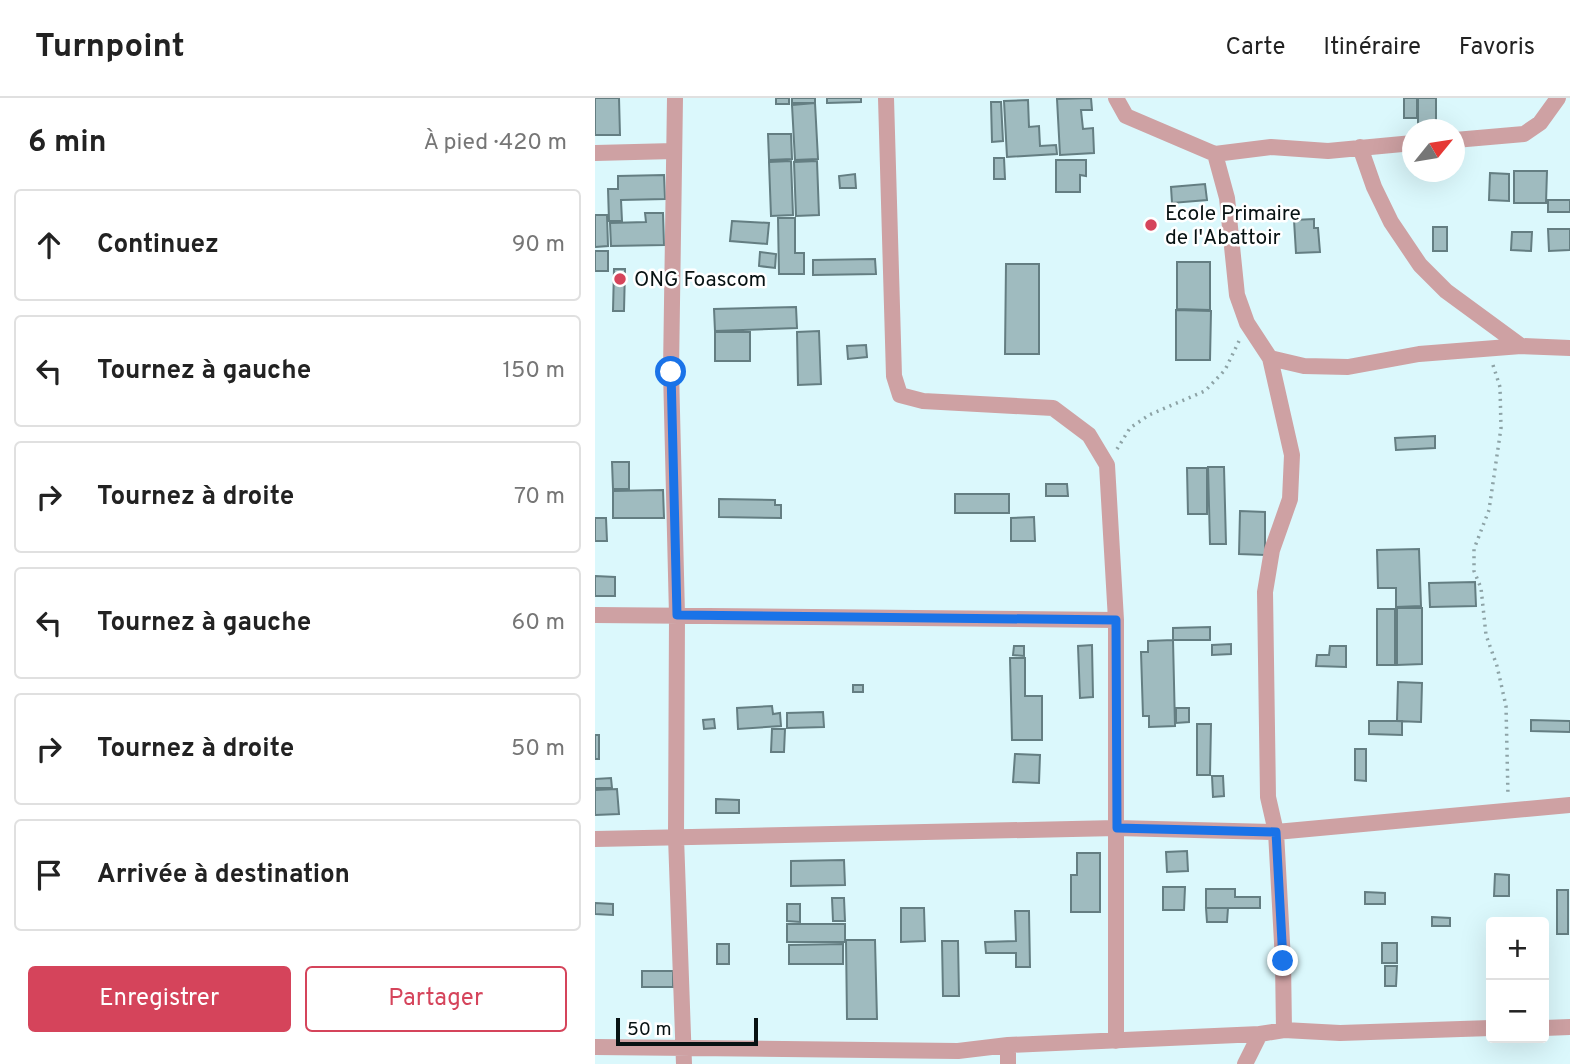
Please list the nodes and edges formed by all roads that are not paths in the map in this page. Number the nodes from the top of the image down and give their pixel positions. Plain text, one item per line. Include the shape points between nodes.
1 (675, 98) edge
2 (886, 98) edge
3 (1116, 98) edge
4 (1558, 98) edge
5 (1465, 139) edge
6 (1402, 144) edge
7 (1360, 147) junction
8 (674, 151) junction
9 (595, 153) edge
10 (1215, 154) junction
11 (1521, 346) junction
12 (1570, 348) edge
13 (1270, 358) junction
14 (595, 615) edge
15 (677, 615) junction
16 (1116, 620) junction
17 (1570, 805) edge
18 (1117, 828) junction
19 (1276, 832) junction
20 (676, 837) junction
21 (595, 839) edge
22 (1570, 1027) edge
23 (1486, 1028) edge
24 (1549, 1028) edge
25 (1284, 1030) junction
26 (1260, 1034) junction
27 (1117, 1041) junction
28 (1008, 1045) junction
29 (595, 1047) edge
30 (684, 1056) edge
31 (1008, 1064) edge
32 (1245, 1064) edge

1 - 8 street
2 - 16 street via 894,376 899,395 923,401 1053,408 1089,435 1107,465
3 - 10 street via 1126,116
4 - 5 street via 1540,123 1524,134
6 - 7 street
7 - 10 street via 1328,151 1271,147
7 - 11 street via 1379,199 1420,265 1446,291
8 - 9 street
8 - 15 street via 671,372
10 - 13 street via 1227,198 1237,295 1247,323
11 - 12 street
11 - 13 street via 1419,354 1348,367 1304,366
13 - 19 street via 1292,455 1290,499 1272,550 1265,592 1268,797
14 - 15 street
15 - 16 street
15 - 20 street
16 - 18 street
17 - 19 street
18 - 19 street
18 - 20 street
18 - 27 street
19 - 25 street
20 - 21 street
20 - 30 street
22 - 24 street
23 - 25 street via 1340,1033
25 - 26 street
26 - 27 street
26 - 32 street
27 - 28 street
28 - 30 street via 958,1051
28 - 31 street
29 - 30 street

